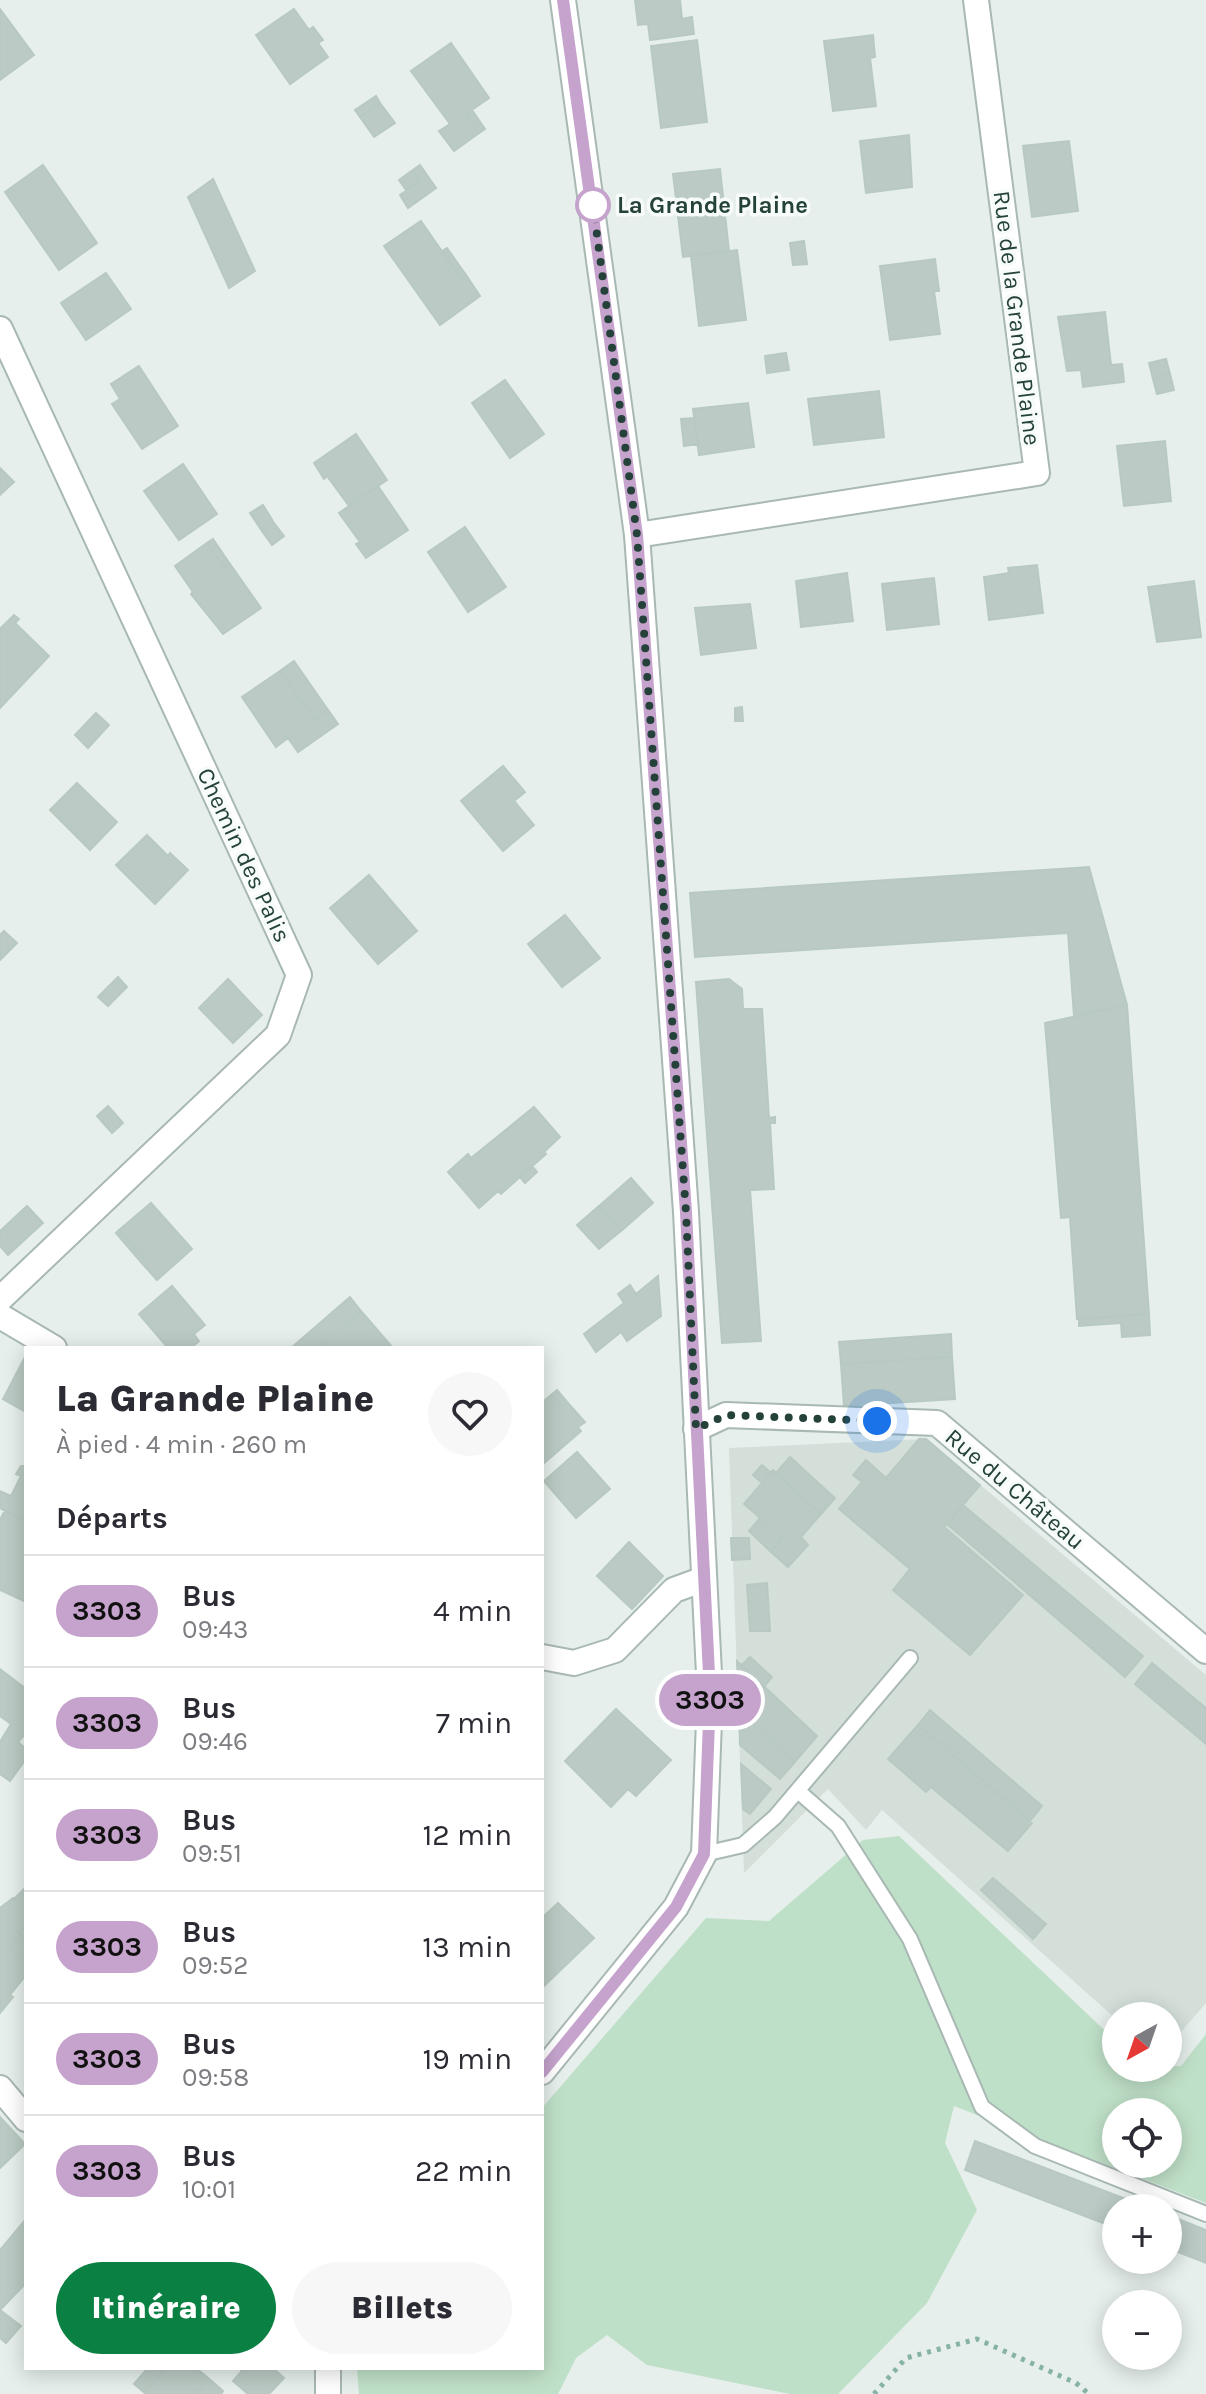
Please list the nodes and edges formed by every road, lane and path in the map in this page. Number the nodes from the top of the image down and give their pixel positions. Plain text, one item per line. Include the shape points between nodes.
1 (563, 0) edge
2 (976, 0) edge
3 (0, 329) edge
4 (637, 535) junction
5 (0, 1299) edge
6 (0, 1316) edge
7 (51, 1346) edge
8 (696, 1429) junction
9 (704, 1579) junction
10 (1206, 1651) edge
11 (544, 1657) edge
12 (910, 1658) dead end
13 (798, 1791) junction
14 (704, 1854) junction
15 (544, 2070) edge
16 (0, 2088) edge
17 (24, 2117) edge
18 (1206, 2214) edge
19 (874, 2394) edge
20 (1089, 2394) edge

1 - 4 street
2 - 4 street, Rue de la Grande Plaine via 1037,473
3 - 5 street, Chemin des Palis via 299,975 278,1035
4 - 8 street via 685,1197
6 - 7 street
8 - 9 street
8 - 10 street, Rue du Château via 726,1415 937,1423
9 - 11 street via 674,1590 615,1650 574,1663
9 - 14 street via 710,1694
12 - 13 lane
13 - 14 lane via 743,1845
13 - 18 lane via 838,1826 910,1939 982,2107 1035,2146
14 - 15 street via 676,1907
16 - 17 street
19 - 20 path via 906,2358 977,2339 1076,2383

